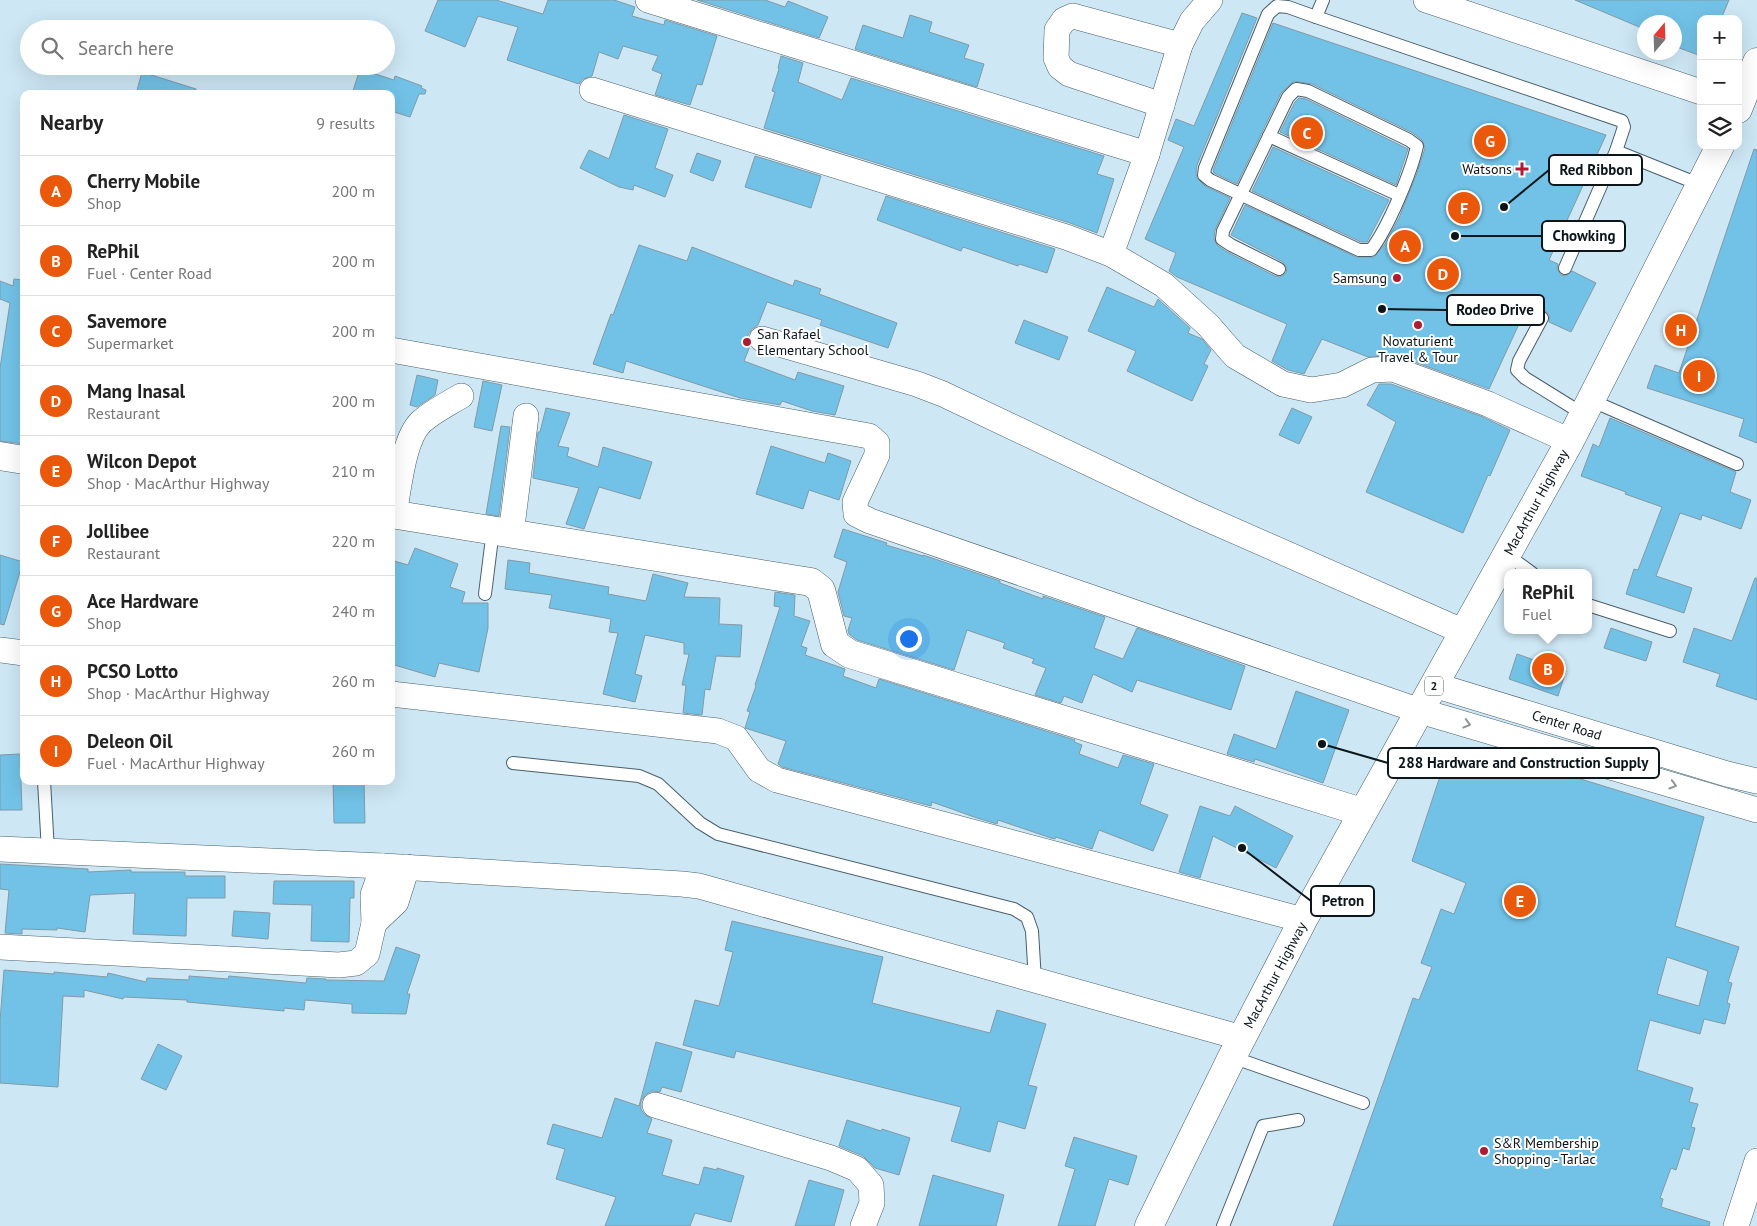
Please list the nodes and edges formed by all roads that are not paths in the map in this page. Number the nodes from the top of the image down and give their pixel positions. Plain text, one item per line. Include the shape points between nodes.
1 (648, 0) edge
2 (1210, 0) edge
3 (1323, 0) edge
4 (1426, 0) edge
5 (1316, 17) junction
6 (1180, 45) junction
7 (1757, 62) edge
8 (592, 90) dead end
9 (1697, 91) edge
10 (1162, 105) junction
11 (1739, 105) edge
12 (1269, 136) junction
13 (1616, 150) junction
14 (1718, 150) edge
15 (1147, 154) junction
16 (1702, 185) junction
17 (1241, 194) junction
18 (1399, 195) junction
19 (1111, 254) junction
20 (1565, 268) dead end
21 (1279, 269) dead end
22 (1542, 318) dead end
23 (762, 338) dead end
24 (395, 351) edge
25 (461, 396) dead end
26 (1586, 407) junction
27 (526, 416) dead end
28 (1570, 441) junction
29 (0, 456) edge
30 (20, 459) edge
31 (1737, 464) dead end
32 (395, 505) edge
33 (395, 514) edge
34 (502, 532) junction
35 (1507, 555) junction
36 (1526, 569) edge
37 (485, 594) dead end
38 (1592, 606) edge
39 (1670, 631) dead end
40 (1464, 632) junction
41 (0, 650) edge
42 (20, 652) edge
43 (1434, 685) junction
44 (395, 694) edge
45 (1420, 710) junction
46 (513, 763) dead end
47 (1757, 781) edge
48 (44, 785) edge
49 (1757, 810) edge
50 (1362, 812) junction
51 (0, 849) edge
52 (48, 851) junction
53 (395, 866) junction
54 (1304, 920) junction
55 (0, 947) edge
56 (1035, 981) junction
57 (1237, 1047) junction
58 (1363, 1103) dead end
59 (655, 1105) dead end
60 (1298, 1120) dead end
61 (1755, 1175) edge
62 (863, 1226) edge
63 (1149, 1226) edge
64 (1223, 1226) edge
65 (1736, 1226) edge

1 - 15 street
2 - 6 street via 1192,21
3 - 5 lane
4 - 9 street
5 - 13 lane via 1622,121 1624,127
5 - 17 lane via 1276,6 1268,14 1205,168 1204,175 1210,180
6 - 10 street
6 - 10 street via 1073,16 1064,20 1057,30 1056,58 1060,67 1069,74
7 - 11 main road
8 - 19 street
10 - 15 street
12 - 17 lane
12 - 18 lane
12 - 18 lane via 1288,97 1296,90 1308,91 1416,146
13 - 16 lane
13 - 20 lane
14 - 16 main road, MacArthur Highway / 2
15 - 19 street
16 - 26 main road, MacArthur Highway / 2
17 - 18 lane via 1359,250 1371,250 1380,239
17 - 21 lane via 1222,239
19 - 28 street via 1164,285 1208,325 1235,356 1283,384 1311,390 1342,384 1372,370 1393,369 1488,404
22 - 26 lane via 1519,361 1518,370 1525,378
23 - 40 street via 943,394 1194,513
24 - 45 street via 869,436 877,443 877,455 855,502 856,514 870,521
25 - 32 street via 421,422 411,436
26 - 28 main road, MacArthur Highway / 2
26 - 31 lane
27 - 34 street
28 - 35 main road, MacArthur Highway / 2
29 - 30 main road
33 - 34 main road
34 - 37 lane
34 - 50 main road via 812,582 821,590 835,644 850,654
35 - 36 lane
35 - 40 main road, MacArthur Highway / 2
38 - 39 lane
40 - 43 main road, MacArthur Highway / 2
41 - 42 street
43 - 45 main road, MacArthur Highway / 2
43 - 47 street, Center Road
44 - 54 street via 718,731 736,738 759,770 777,780
45 -> 49 street
45 - 50 main road, MacArthur Highway / 2
46 - 56 lane via 639,776 658,784 700,823 718,834 1014,909 1027,917 1032,931
48 - 52 lane
50 - 54 main road, MacArthur Highway / 2
51 - 52 street
52 - 53 street
53 - 55 street via 396,902 374,923 367,954 356,964
53 - 56 street via 699,886
54 - 57 main road, MacArthur Highway / 2
56 - 57 street
57 - 58 lane
57 - 63 main road, MacArthur Highway / 2
59 - 62 street via 831,1158 857,1169 871,1185 872,1203
60 - 64 lane via 1263,1126
61 - 65 street

